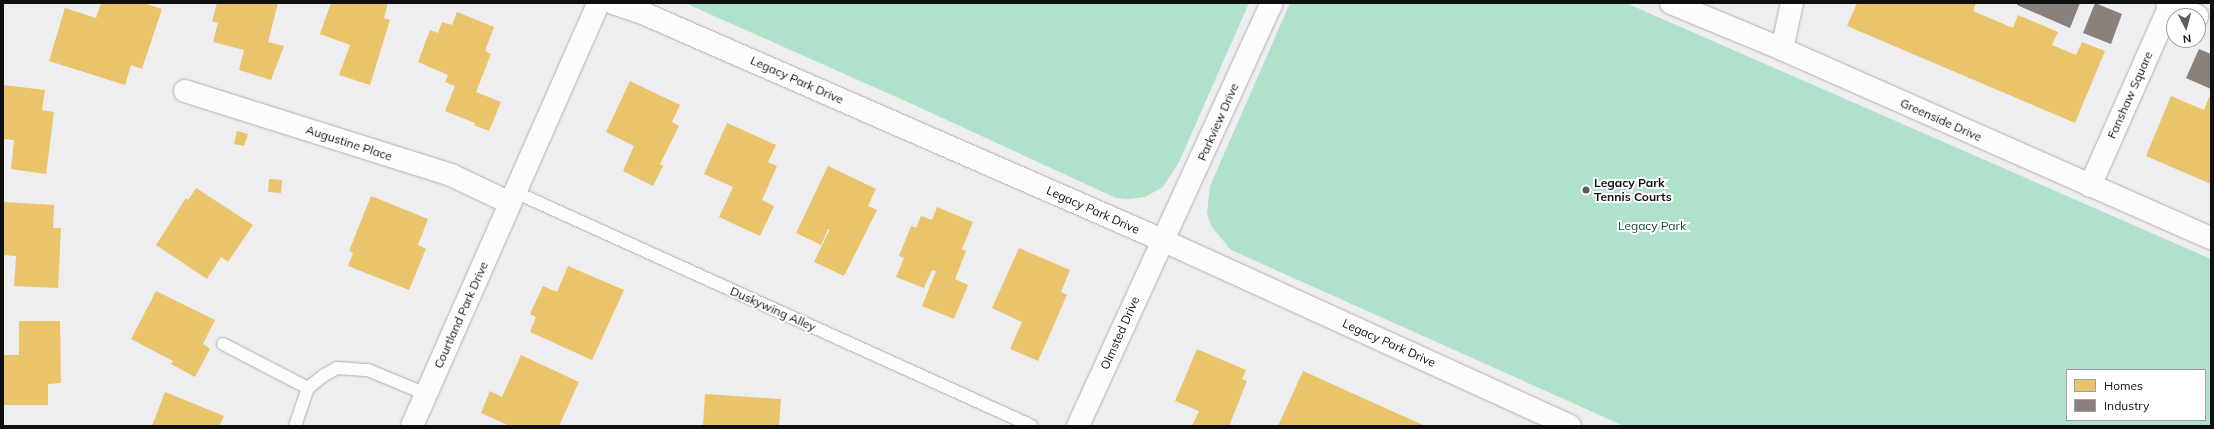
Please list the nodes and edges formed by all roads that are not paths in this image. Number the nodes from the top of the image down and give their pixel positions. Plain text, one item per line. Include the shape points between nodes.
1 (599, 3) edge
2 (613, 3) edge
3 (1272, 3) edge
4 (1671, 3) edge
5 (1792, 3) edge
6 (2169, 4) edge
7 (2178, 8) edge
8 (1782, 50) junction
9 (185, 91) dead end
10 (2090, 186) junction
11 (512, 198) junction
12 (2211, 238) edge
13 (1162, 240) junction
14 (223, 344) dead end
15 (308, 388) junction
16 (426, 394) junction
17 (295, 426) edge
18 (412, 426) edge
19 (1032, 426) edge
20 (1078, 426) edge
21 (1570, 426) edge

1 - 11 street
2 - 13 street, Legacy Park Drive via 645,14
3 - 13 street, Parkview Drive
4 - 8 street, Greenside Drive
5 - 8 street
6 - 7 street
6 - 10 street, Fanshaw Square
8 - 10 street, Greenside Drive
9 - 11 street, Augustine Place via 451,175
10 - 12 street, Greenside Drive
11 - 16 street, Courtland Park Drive
11 - 19 lane, Duskywing Alley
13 - 20 street, Olmsted Drive
13 - 21 street, Legacy Park Drive
14 - 15 lane
15 - 16 lane via 337,368 368,370
15 - 17 lane
16 - 18 street, Courtland Park Drive

